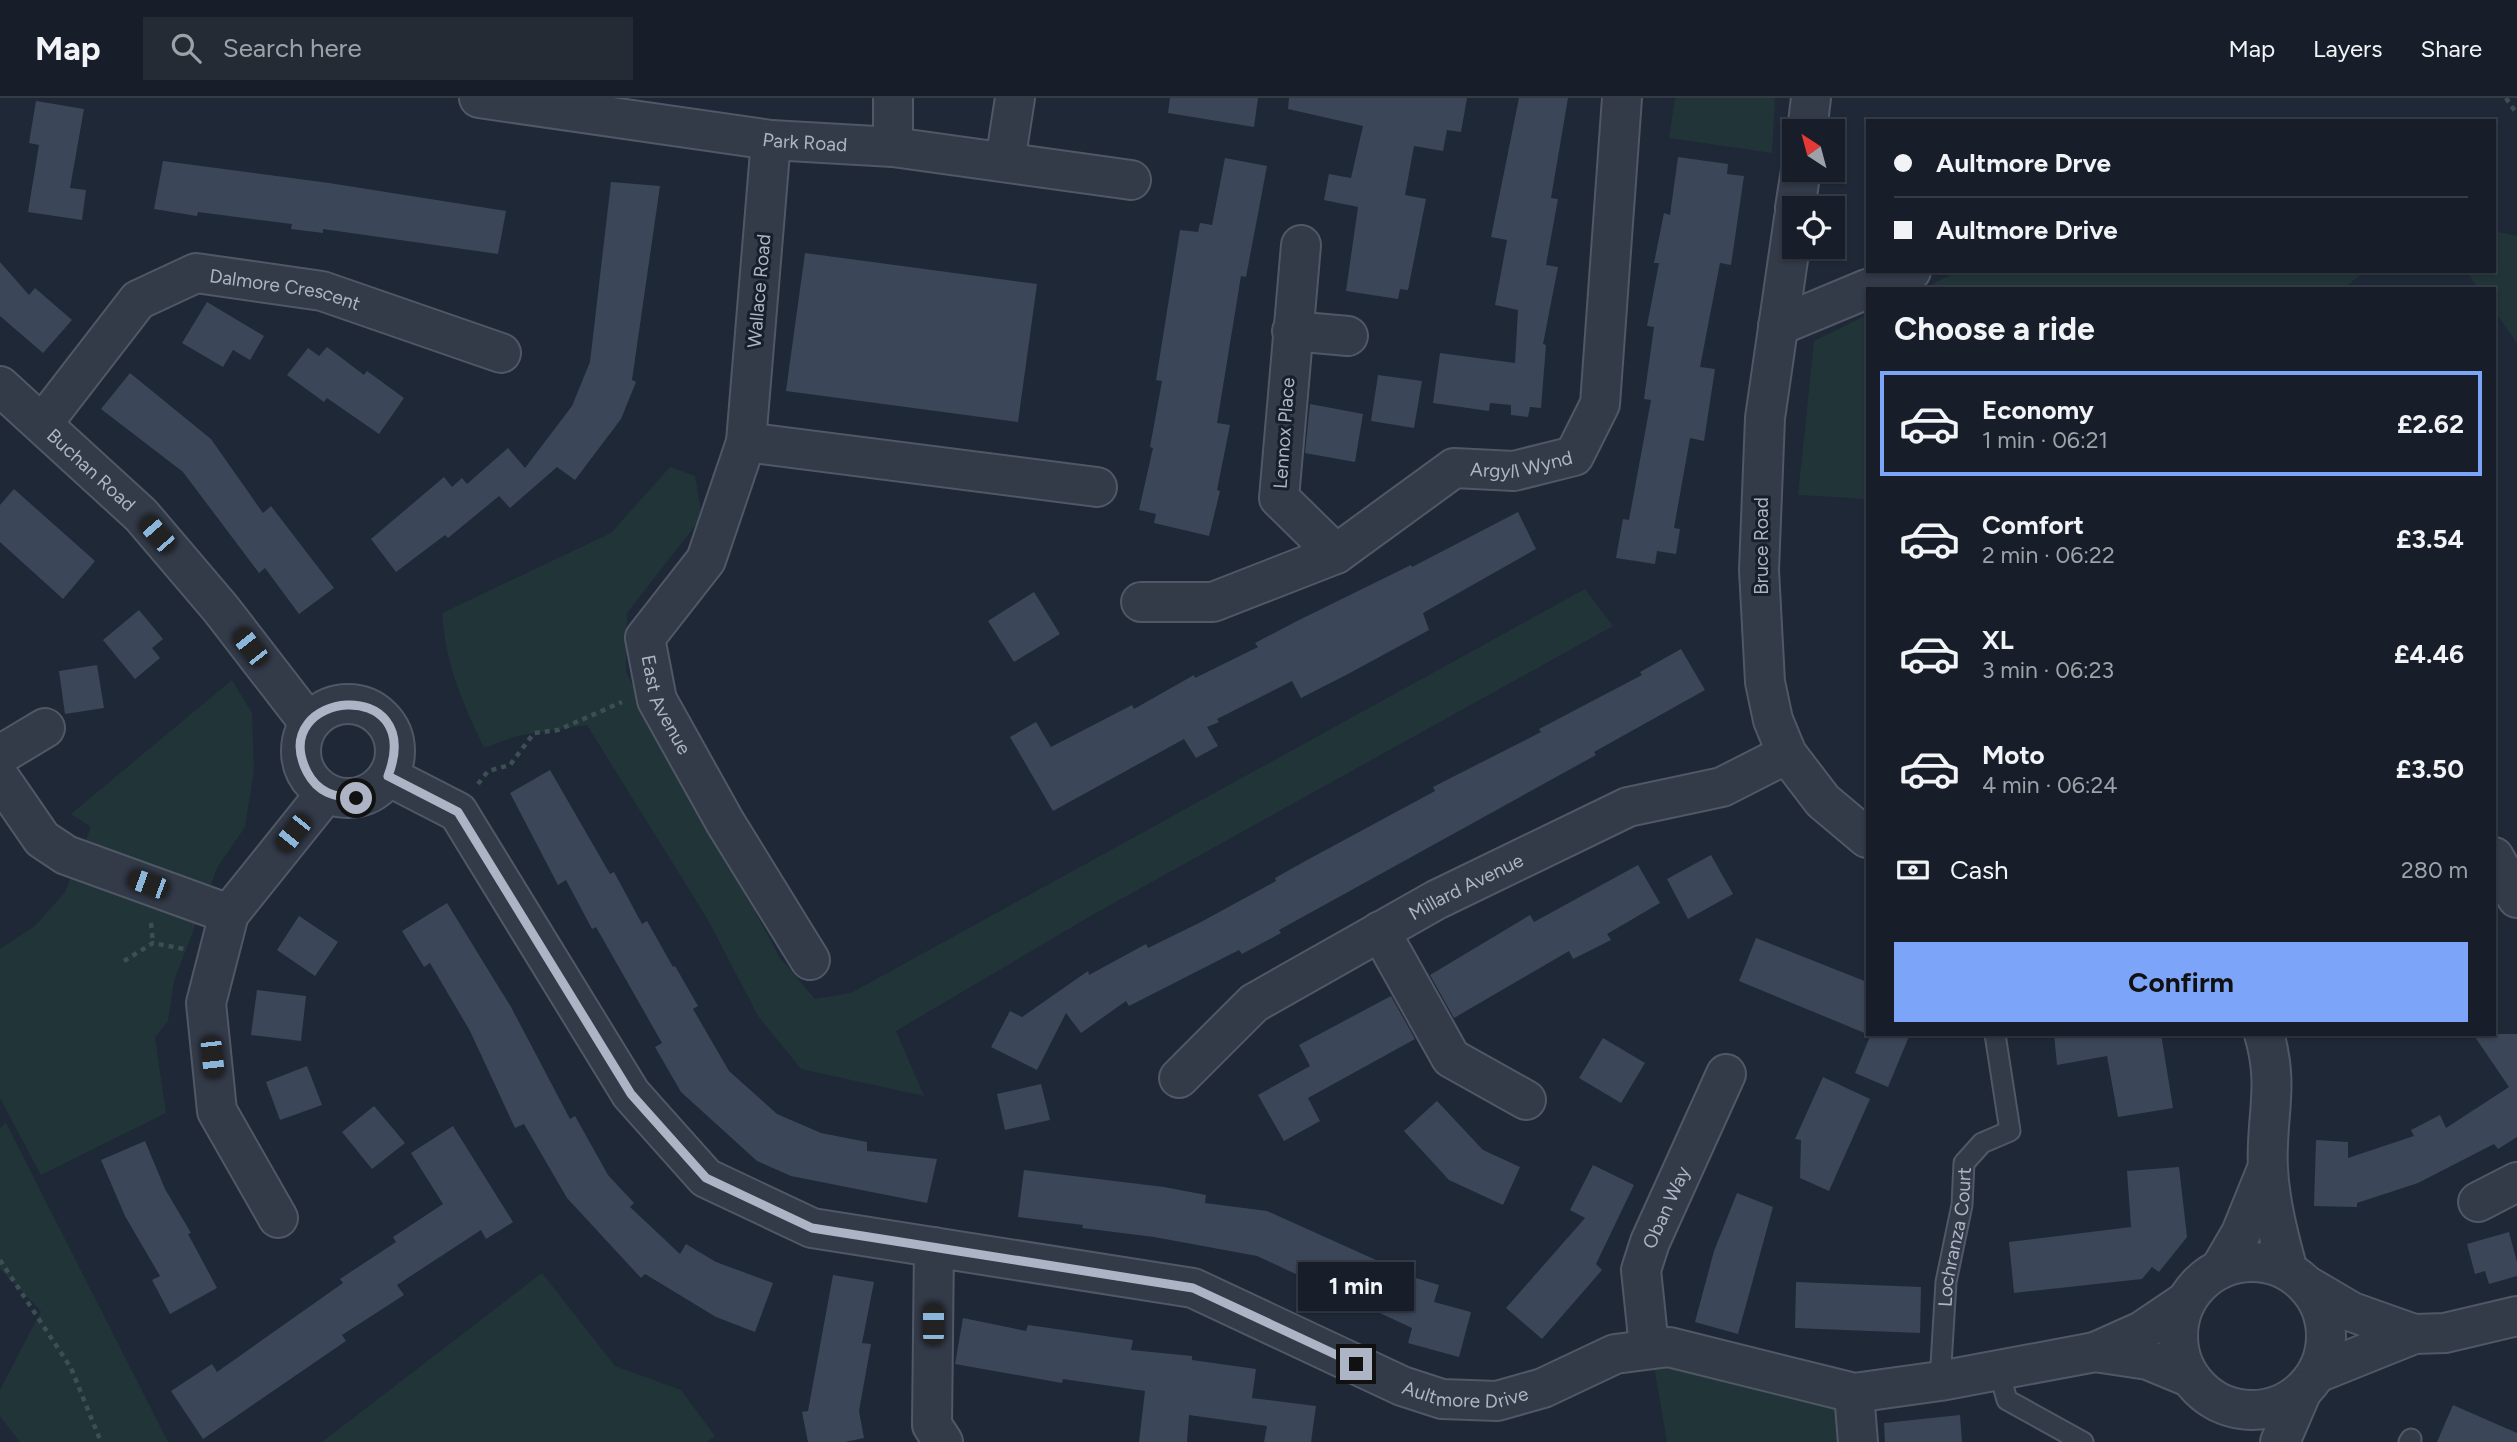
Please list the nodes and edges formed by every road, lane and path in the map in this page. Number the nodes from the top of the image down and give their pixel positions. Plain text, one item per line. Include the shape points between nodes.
1 (479, 98) edge
2 (893, 98) edge
3 (1015, 98) edge
4 (1622, 98) edge
5 (1811, 98) edge
6 (2506, 98) edge
7 (2517, 114) edge
8 (1808, 119) edge
9 (771, 140) junction
10 (893, 147) junction
11 (1005, 162) junction
12 (1131, 180) dead end
13 (1301, 246) dead end
14 (1788, 259) edge
15 (1906, 273) edge
16 (1873, 287) edge
17 (1866, 290) edge
18 (1778, 326) junction
19 (1292, 331) junction
20 (1348, 336) dead end
21 (501, 353) dead end
22 (0, 386) edge
23 (43, 423) junction
24 (747, 442) junction
25 (1097, 487) dead end
26 (1336, 554) junction
27 (1141, 602) dead end
28 (654, 685) junction
29 (309, 723) junction
30 (45, 728) dead end
31 (1787, 754) junction
32 (0, 755) edge
33 (388, 776) junction
34 (0, 778) edge
35 (326, 793) junction
36 (458, 812) junction
37 (1866, 837) edge
38 (229, 914) junction
39 (1380, 932) junction
40 (218, 955) junction
41 (810, 960) dead end
42 (124, 961) dead end
43 (1995, 1036) edge
44 (2264, 1036) edge
45 (1726, 1074) dead end
46 (1179, 1078) dead end
47 (1527, 1100) dead end
48 (2268, 1167) junction
49 (2517, 1182) edge
50 (2478, 1202) dead end
51 (278, 1218) dead end
52 (934, 1247) junction
53 (0, 1259) edge
54 (2220, 1269) junction
55 (2297, 1278) junction
56 (2185, 1303) junction
57 (2517, 1316) edge
58 (2414, 1334) junction
59 (1650, 1347) junction
60 (2095, 1352) junction
61 (1998, 1368) junction
62 (2189, 1377) junction
63 (1940, 1381) junction
64 (2310, 1382) junction
65 (1854, 1393) junction
66 (2230, 1408) junction
67 (101, 1442) edge
68 (943, 1442) edge
69 (1858, 1442) edge
70 (2083, 1442) edge
71 (2247, 1442) edge
72 (2280, 1442) edge

1 - 9 street, Park Road
2 - 10 street
3 - 11 street
4 - 26 street, Argyll Wynd via 1600,404 1574,456 1514,471 1454,468
5 - 8 street
6 - 7 path
9 - 10 street, Park Road
9 - 24 street, Wallace Road
10 - 11 street, Park Road
11 - 12 street, Park Road
13 - 19 street, Lennox Place
14 - 18 street, Bruce Road
15 - 16 street
17 - 18 street
18 - 31 street, Bruce Road via 1762,470 1761,638 1773,720
19 - 20 street
19 - 26 street, Lennox Place via 1279,498
21 - 23 street, Dalmore Crescent via 322,291 196,273 138,300
22 - 23 street, Buchan Road
23 - 29 street, Buchan Road via 141,515
24 - 25 street
24 - 28 street, East Avenue via 706,560 645,638
26 - 27 street, Argyll Wynd via 1213,602
28 - 36 path via 558,730 534,733 510,765 488,771
28 - 41 street, East Avenue via 657,700 725,822
29 - 33 street via 336,704 369,708 383,718 392,733 395,758
29 - 35 street via 301,744 302,761 313,783
30 - 32 street
31 - 37 street, Bruce Road via 1823,801
31 - 39 street, Millard Avenue via 1722,787 1628,807
33 - 35 street via 371,792 356,798
33 - 36 street
34 - 38 street via 42,839 66,855
35 - 38 street
36 - 52 street, Aultmore Drive via 631,1094 706,1178 812,1228
38 - 40 street
39 - 46 street, Millard Avenue via 1254,1003
39 - 47 street via 1451,1058
40 - 42 path via 153,943
40 - 51 street via 206,1003 218,1111
43 - 63 lane, Lochranza Court via 2010,1131 1982,1143 1964,1163 1962,1205 1946,1282
44 - 48 street via 2272,1072
45 - 59 street, Oban Way via 1641,1270
48 - 54 street via 2241,1233
48 - 55 street
49 - 50 street
52 - 59 street, Aultmore Drive via 1193,1288 1402,1386 1442,1398 1497,1401 1543,1388 1615,1354
52 - 68 street via 932,1425
53 - 67 path via 71,1368
54 - 55 street via 2243,1262 2266,1263
54 - 56 street via 2201,1281
55 - 58 street via 2352,1312
55 - 64 street via 2319,1305 2326,1327 2325,1351
56 - 60 street, Aultmore Drive via 2143,1331
56 - 62 street via 2177,1327 2179,1353
57 - 58 street via 2445,1333
58 - 64 street
59 - 65 street, Aultmore Drive via 1669,1347
60 - 61 street, Aultmore Drive
60 - 62 street, Aultmore Drive via 2148,1360
61 - 63 street, Aultmore Drive
61 - 70 lane via 2007,1400
62 - 66 street via 2207,1396
63 - 65 street, Aultmore Drive
64 - 66 street via 2280,1405 2255,1411
64 - 72 street
65 - 69 street
66 - 71 street

